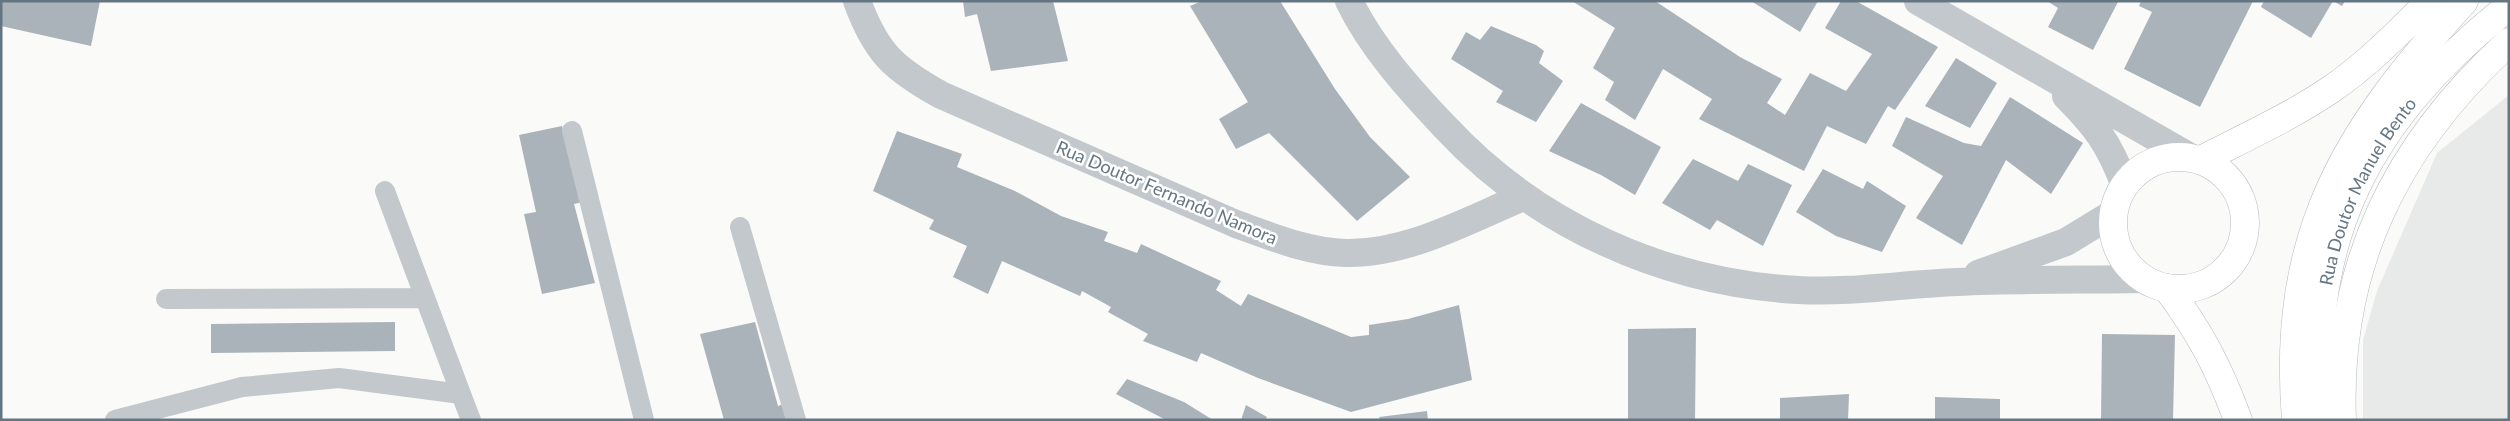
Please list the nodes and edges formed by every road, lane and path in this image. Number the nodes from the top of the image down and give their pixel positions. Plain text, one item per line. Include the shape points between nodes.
1 (857, 1) edge
2 (1349, 1) edge
3 (1918, 1) edge
4 (2430, 1) edge
5 (2464, 1) edge
6 (2509, 6) edge
7 (2509, 42) edge
8 (2042, 72) junction
9 (572, 131) dead end
10 (2196, 158) junction
11 (2124, 183) junction
12 (385, 192) dead end
13 (1523, 197) junction
14 (2112, 214) junction
15 (740, 227) dead end
16 (1956, 282) junction
17 (2155, 283) junction
18 (425, 298) junction
19 (166, 299) dead end
20 (461, 394) junction
21 (120, 419) edge
22 (471, 420) edge
23 (644, 420) edge
24 (796, 420) edge
25 (2238, 420) edge
26 (2296, 420) edge
27 (2321, 420) edge
28 (2342, 420) edge

1 - 13 street, Rua Doutor Fernando Namora via 880,49 897,68 941,96 1275,238 1347,253 1385,248 1423,238
2 - 13 street via 1400,79 1457,140
3 - 8 street
4 - 10 street via 2378,52 2329,91 2291,114
5 - 26 street, Rua Doutor Manuel Bento via 2403,71 2376,108 2336,175 2316,220 2305,258 2296,314 2293,354
6 - 27 street, Rua Doutor Manuel Bento via 2475,34 2416,96 2387,132 2350,196 2335,235 2320,312 2318,385
7 - 28 street via 2468,80 2442,112 2397,177 2381,210 2347,317 2342,349
8 - 10 street
8 - 11 street via 2100,133
9 - 23 lane
10 - 11 street via 2172,157 2154,161
10 - 17 street via 2220,171 2235,187 2244,208 2246,229 2239,250 2227,269 2209,282 2189,289
11 - 14 street
12 - 18 lane
13 - 16 street via 1620,249 1690,275 1798,290 1879,289
14 - 16 street via 2066,242
14 - 17 street via 2112,233 2118,251 2128,267
15 - 24 lane
16 - 17 street
17 - 25 street via 2194,324 2223,380
18 - 19 lane
18 - 20 lane
20 - 21 lane via 339,378 242,387
20 - 22 lane

